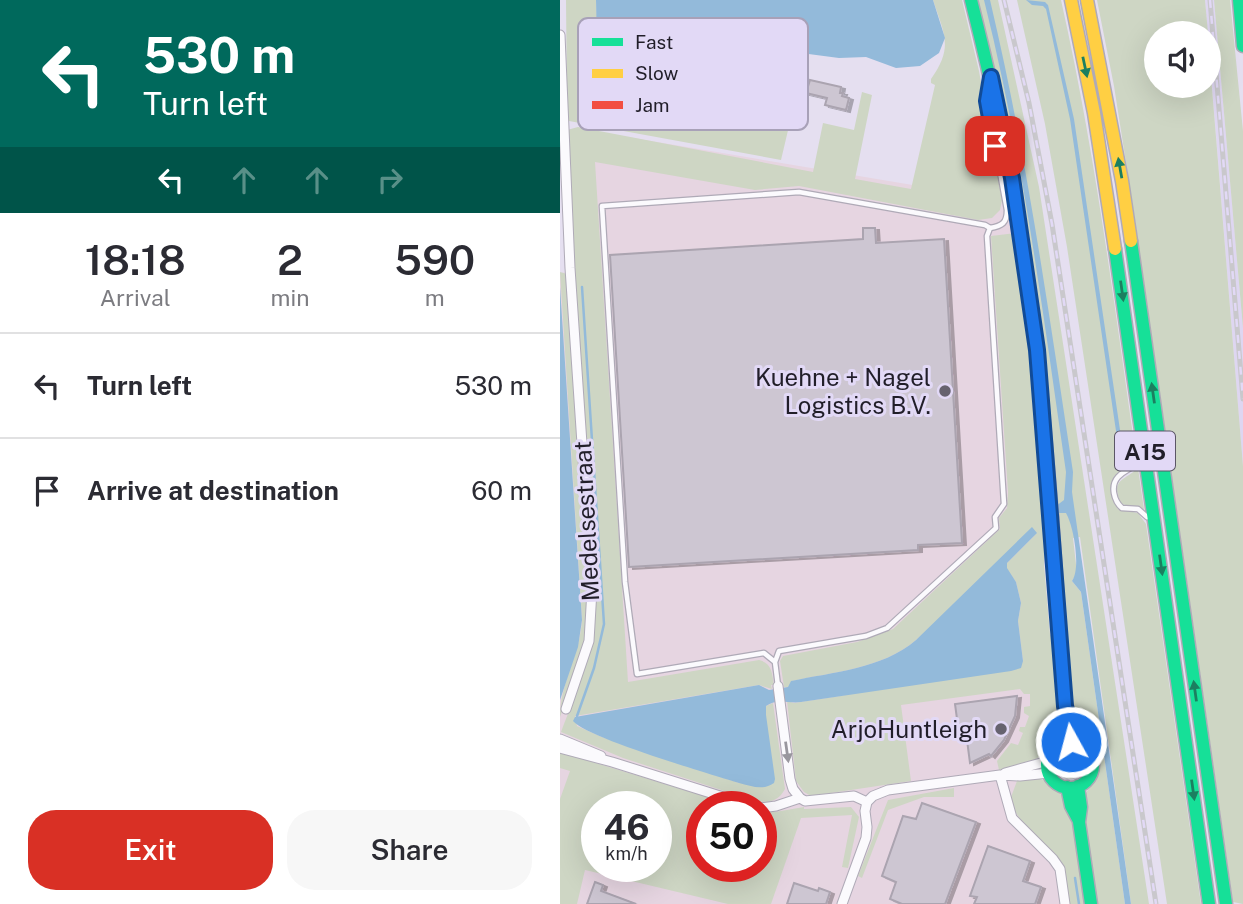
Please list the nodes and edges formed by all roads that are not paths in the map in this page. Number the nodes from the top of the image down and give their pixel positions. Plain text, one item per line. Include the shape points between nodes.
1 (971, 0) edge
2 (1071, 0) edge
3 (1087, 0) edge
4 (1239, 0) edge
5 (560, 34) edge
6 (1243, 46) edge
7 (991, 77) junction
8 (990, 228) junction
9 (565, 269) edge
10 (1143, 440) junction
11 (1157, 536) junction
12 (775, 662) junction
13 (778, 686) joint
14 (566, 709) dead end
15 (560, 738) edge
16 (1068, 743) junction
17 (560, 748) edge
18 (612, 762) junction
19 (1049, 767) junction
20 (1000, 775) junction
21 (1073, 786) junction
22 (704, 791) edge
23 (800, 798) junction
24 (867, 802) junction
25 (777, 806) edge
26 (842, 904) edge
27 (1065, 904) edge
28 (1091, 904) edge
29 (1209, 904) edge
30 (1226, 904) edge

1 - 7 main road
2 -> 10 main road, A15 via 1103,162
30 -> 3 main road, A15 via 1122,181
4 - 6 main road
5 - 9 street, Medelsestraat
7 - 8 lane via 987,101 1007,210 1003,224
7 - 16 main road via 1012,178 1037,350 1065,706 1061,722
8 - 12 lane via 1004,504 995,517 996,528 887,628 779,651
8 - 12 lane via 799,192 602,206 625,582 637,674 764,653
9 - 14 street, Medelsestraat via 592,590 589,642
10 - 11 main road, A15
10 - 11 lane via 1136,464 1116,481 1115,497 1122,508 1142,511
11 -> 29 main road, A15
12 - 13 lane
13 -> 23 street via 790,779
15 - 18 street
16 - 19 main road via 1053,750
16 - 21 main road via 1087,749 1093,762 1089,777
17 - 18 street
18 - 22 street
19 - 20 street
19 - 21 main road via 1056,782
20 - 24 street via 888,790
20 - 27 street via 1012,818 1060,869
21 - 28 main road via 1081,807 1079,822
23 - 24 street via 854,796
23 - 25 street
24 - 26 street via 866,838

